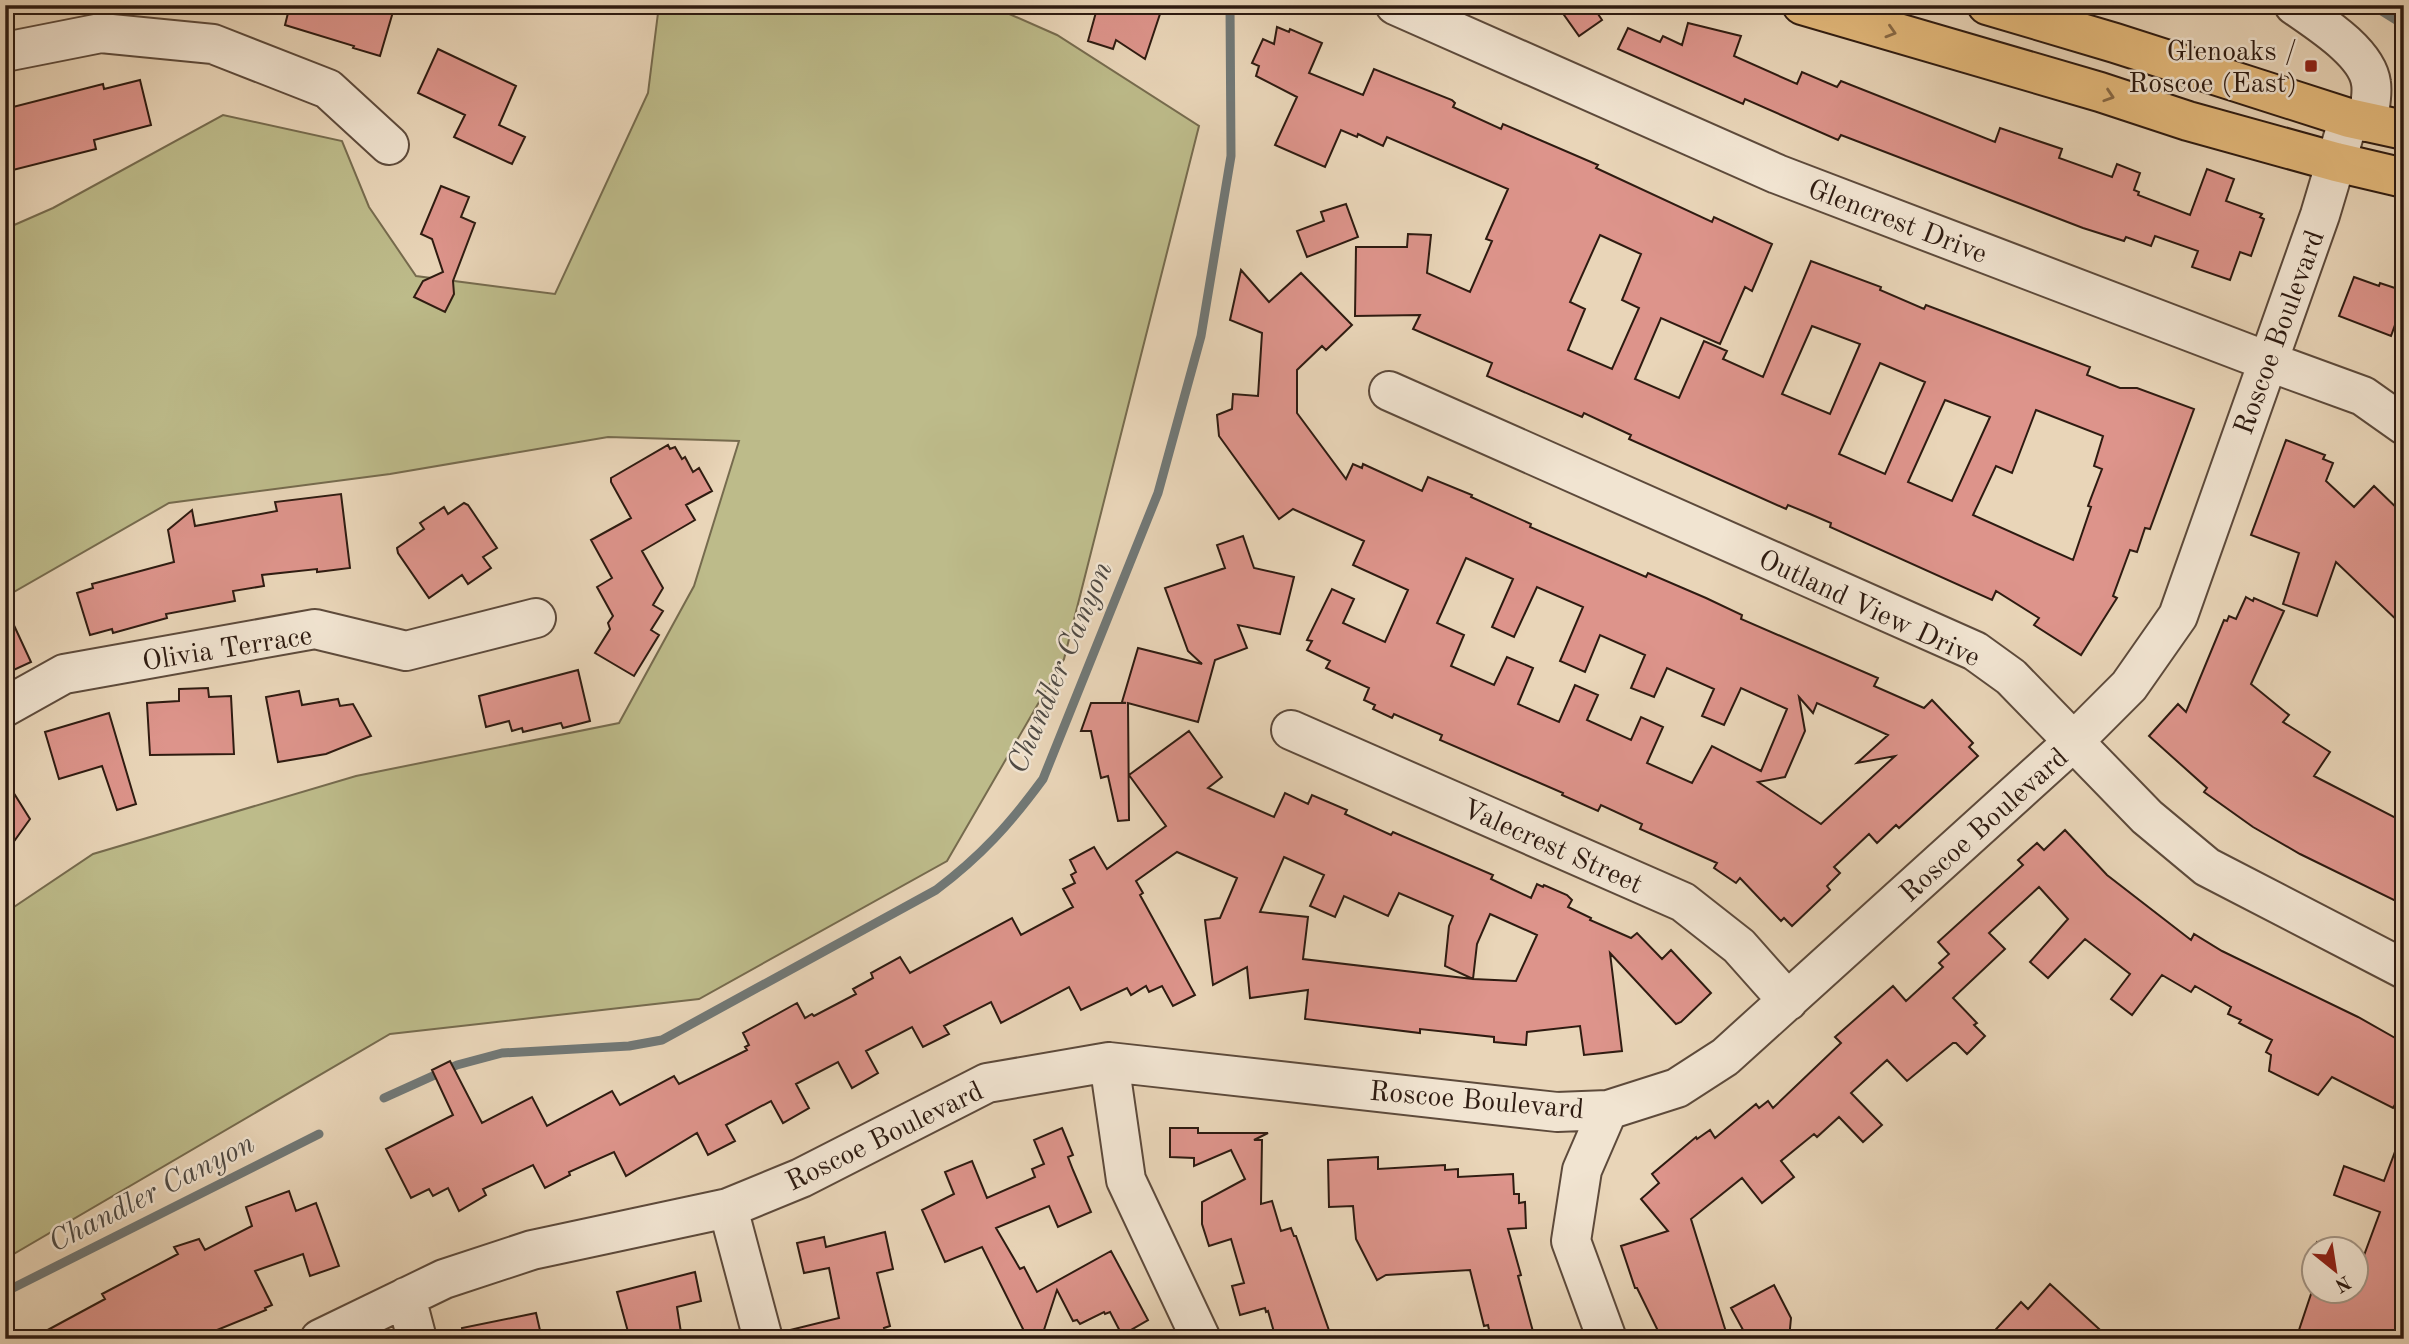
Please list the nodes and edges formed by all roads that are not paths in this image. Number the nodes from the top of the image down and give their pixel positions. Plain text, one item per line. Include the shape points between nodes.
1 (1395, 5) edge
2 (1802, 5) edge
3 (1987, 5) edge
4 (2294, 5) edge
5 (5, 52) edge
6 (2373, 123) edge
7 (389, 145) dead end
8 (2336, 162) junction
9 (2404, 178) edge
10 (2267, 361) junction
11 (1389, 391) dead end
12 (2404, 425) edge
13 (536, 618) dead end
14 (5, 707) edge
15 (1291, 730) dead end
16 (2073, 742) junction
17 (2404, 969) edge
18 (1788, 1001) junction
19 (1109, 1062) junction
20 (1608, 1110) junction
21 (728, 1208) junction
22 (406, 1297) junction
23 (320, 1339) edge
24 (417, 1339) edge
25 (763, 1339) edge
26 (1201, 1339) edge
27 (1607, 1339) edge

1 - 10 street, Glencrest Drive via 1777,174
2 -> 8 main road
3 - 6 main road
4 - 6 street, Roscoe Boulevard via 2334,33 2367,70
5 - 7 street via 101,33 213,44 328,89
6 - 8 street, Roscoe Boulevard
8 - 9 main road
8 - 10 street, Roscoe Boulevard
10 - 12 street, Glencrest Drive via 2363,396
10 - 16 street, Roscoe Boulevard via 2178,616 2129,686
11 - 16 street, Outland View Drive via 1975,651 2011,677
13 - 14 street, Olivia Terrace via 406,651 315,629 64,674
15 - 18 street, Valecrest Street via 1683,902 1739,946
16 - 17 street, Outland View Drive via 2147,817 2207,867
16 - 18 street, Roscoe Boulevard
18 - 20 street, Roscoe Boulevard via 1725,1057 1677,1088
19 - 20 street, Roscoe Boulevard via 1557,1112
19 - 21 street, Roscoe Boulevard via 987,1083 801,1178
19 - 26 street via 1126,1180
20 - 27 street via 1582,1170 1571,1241
21 - 22 street, Roscoe Boulevard via 532,1250 444,1279
21 - 25 street
22 - 23 street, Roscoe Boulevard
22 - 24 street

